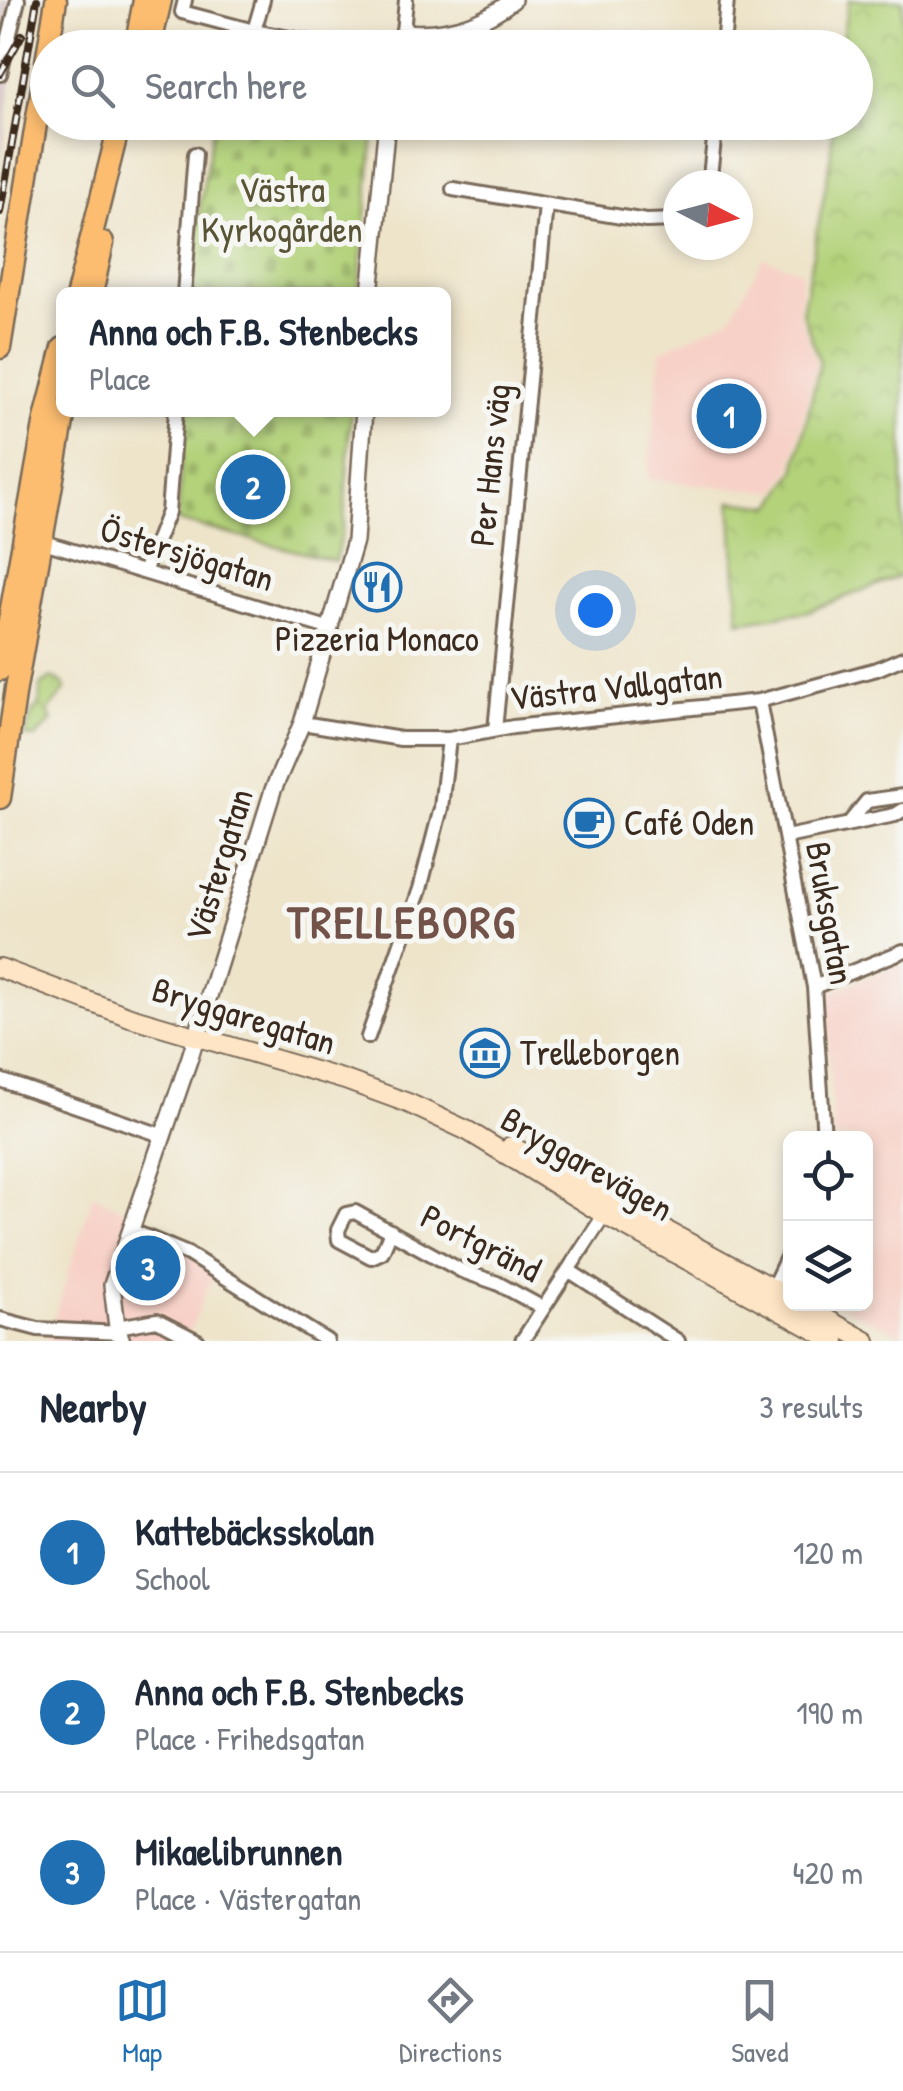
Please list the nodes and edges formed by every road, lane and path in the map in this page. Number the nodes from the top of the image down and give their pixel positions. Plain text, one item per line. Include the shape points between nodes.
1 (18, 0) edge
2 (56, 0) edge
3 (144, 0) edge
4 (161, 0) edge
5 (185, 0) edge
6 (263, 0) edge
7 (406, 0) edge
8 (513, 0) edge
9 (727, 0) edge
10 (51, 30) edge
11 (138, 30) edge
12 (154, 30) edge
13 (247, 30) edge
14 (255, 30) edge
15 (403, 30) edge
16 (450, 30) edge
17 (724, 30) edge
18 (0, 74) edge
19 (33, 140) edge
20 (116, 140) edge
21 (126, 140) edge
22 (385, 140) edge
23 (714, 140) edge
24 (195, 154) dead end
25 (711, 170) edge
26 (453, 189) dead end
27 (546, 206) junction
28 (663, 220) edge
29 (79, 287) edge
30 (94, 287) edge
31 (185, 287) edge
32 (371, 287) edge
33 (0, 348) edge
34 (56, 376) edge
35 (64, 417) edge
36 (175, 417) edge
37 (364, 417) edge
38 (34, 539) junction
39 (144, 572) junction
40 (331, 629) junction
41 (903, 658) edge
42 (0, 670) edge
43 (759, 701) junction
44 (302, 723) junction
45 (496, 730) junction
46 (449, 739) junction
47 (903, 796) edge
48 (0, 798) edge
49 (903, 810) edge
50 (850, 822) junction
51 (786, 836) junction
52 (903, 951) edge
53 (0, 968) edge
54 (814, 988) junction
55 (368, 1037) dead end
56 (196, 1038) junction
57 (0, 1080) edge
58 (468, 1131) joint
59 (824, 1131) edge
60 (164, 1136) junction
61 (609, 1208) junction
62 (130, 1230) junction
63 (391, 1231) dead end
64 (783, 1265) edge
65 (568, 1270) junction
66 (769, 1295) junction
67 (783, 1297) edge
68 (543, 1308) junction
69 (812, 1311) edge
70 (0, 1319) edge
71 (120, 1334) edge
72 (526, 1340) edge
73 (198, 1341) edge
74 (327, 1341) edge
75 (678, 1341) edge
76 (835, 1341) edge
77 (866, 1341) edge

1 - 18 street
2 - 10 main road
3 - 11 main road
4 - 12 main road
5 - 13 street via 182,12
6 - 14 street
7 - 15 street
8 - 16 street
9 - 17 street
19 - 33 main road
20 - 29 main road
21 - 30 main road
22 - 32 street
23 - 25 street
24 - 31 street
26 - 27 street
27 - 28 street
27 - 45 street, Per Hans väg
34 - 38 main road via 45,419
35 - 38 main road
36 - 39 street via 168,512
37 - 40 street, Västergatan via 355,541
38 - 39 street, Östersjögatan
38 - 42 main road
38 - 48 main road
39 - 40 street, Östersjögatan
40 - 44 street, Västergatan
41 - 43 street, Västra Vallgatan
43 - 45 street, Västra Vallgatan
43 - 51 street, Bruksgatan
44 - 46 street, Västra Vallgatan via 401,739
44 - 56 street, Västergatan via 273,790
45 - 46 street, Västra Vallgatan
46 - 55 street via 441,808 420,889
47 - 50 street via 868,800
49 - 50 street
50 - 51 street
51 - 54 street, Bruksgatan
52 - 54 street
53 - 56 main road, Bryggaregatan
54 - 59 street, Bruksgatan
56 - 58 main road, Bryggaregatan via 345,1080
56 - 60 street, Västergatan
57 - 60 street
58 - 61 main road, Bryggarevägen
60 - 62 street, Västergatan
61 - 65 street
61 - 66 main road, Bryggarevägen
62 - 71 street, Västergatan via 112,1285
62 - 74 street via 188,1254
63 - 68 street, Portgränd
64 - 66 street
65 - 68 street
65 - 75 street
66 - 67 main road, Bryggarevägen
66 - 76 main road, Bryggarevägen
68 - 72 street
69 - 77 main road
70 - 71 street via 38,1330
71 - 73 street via 157,1320

